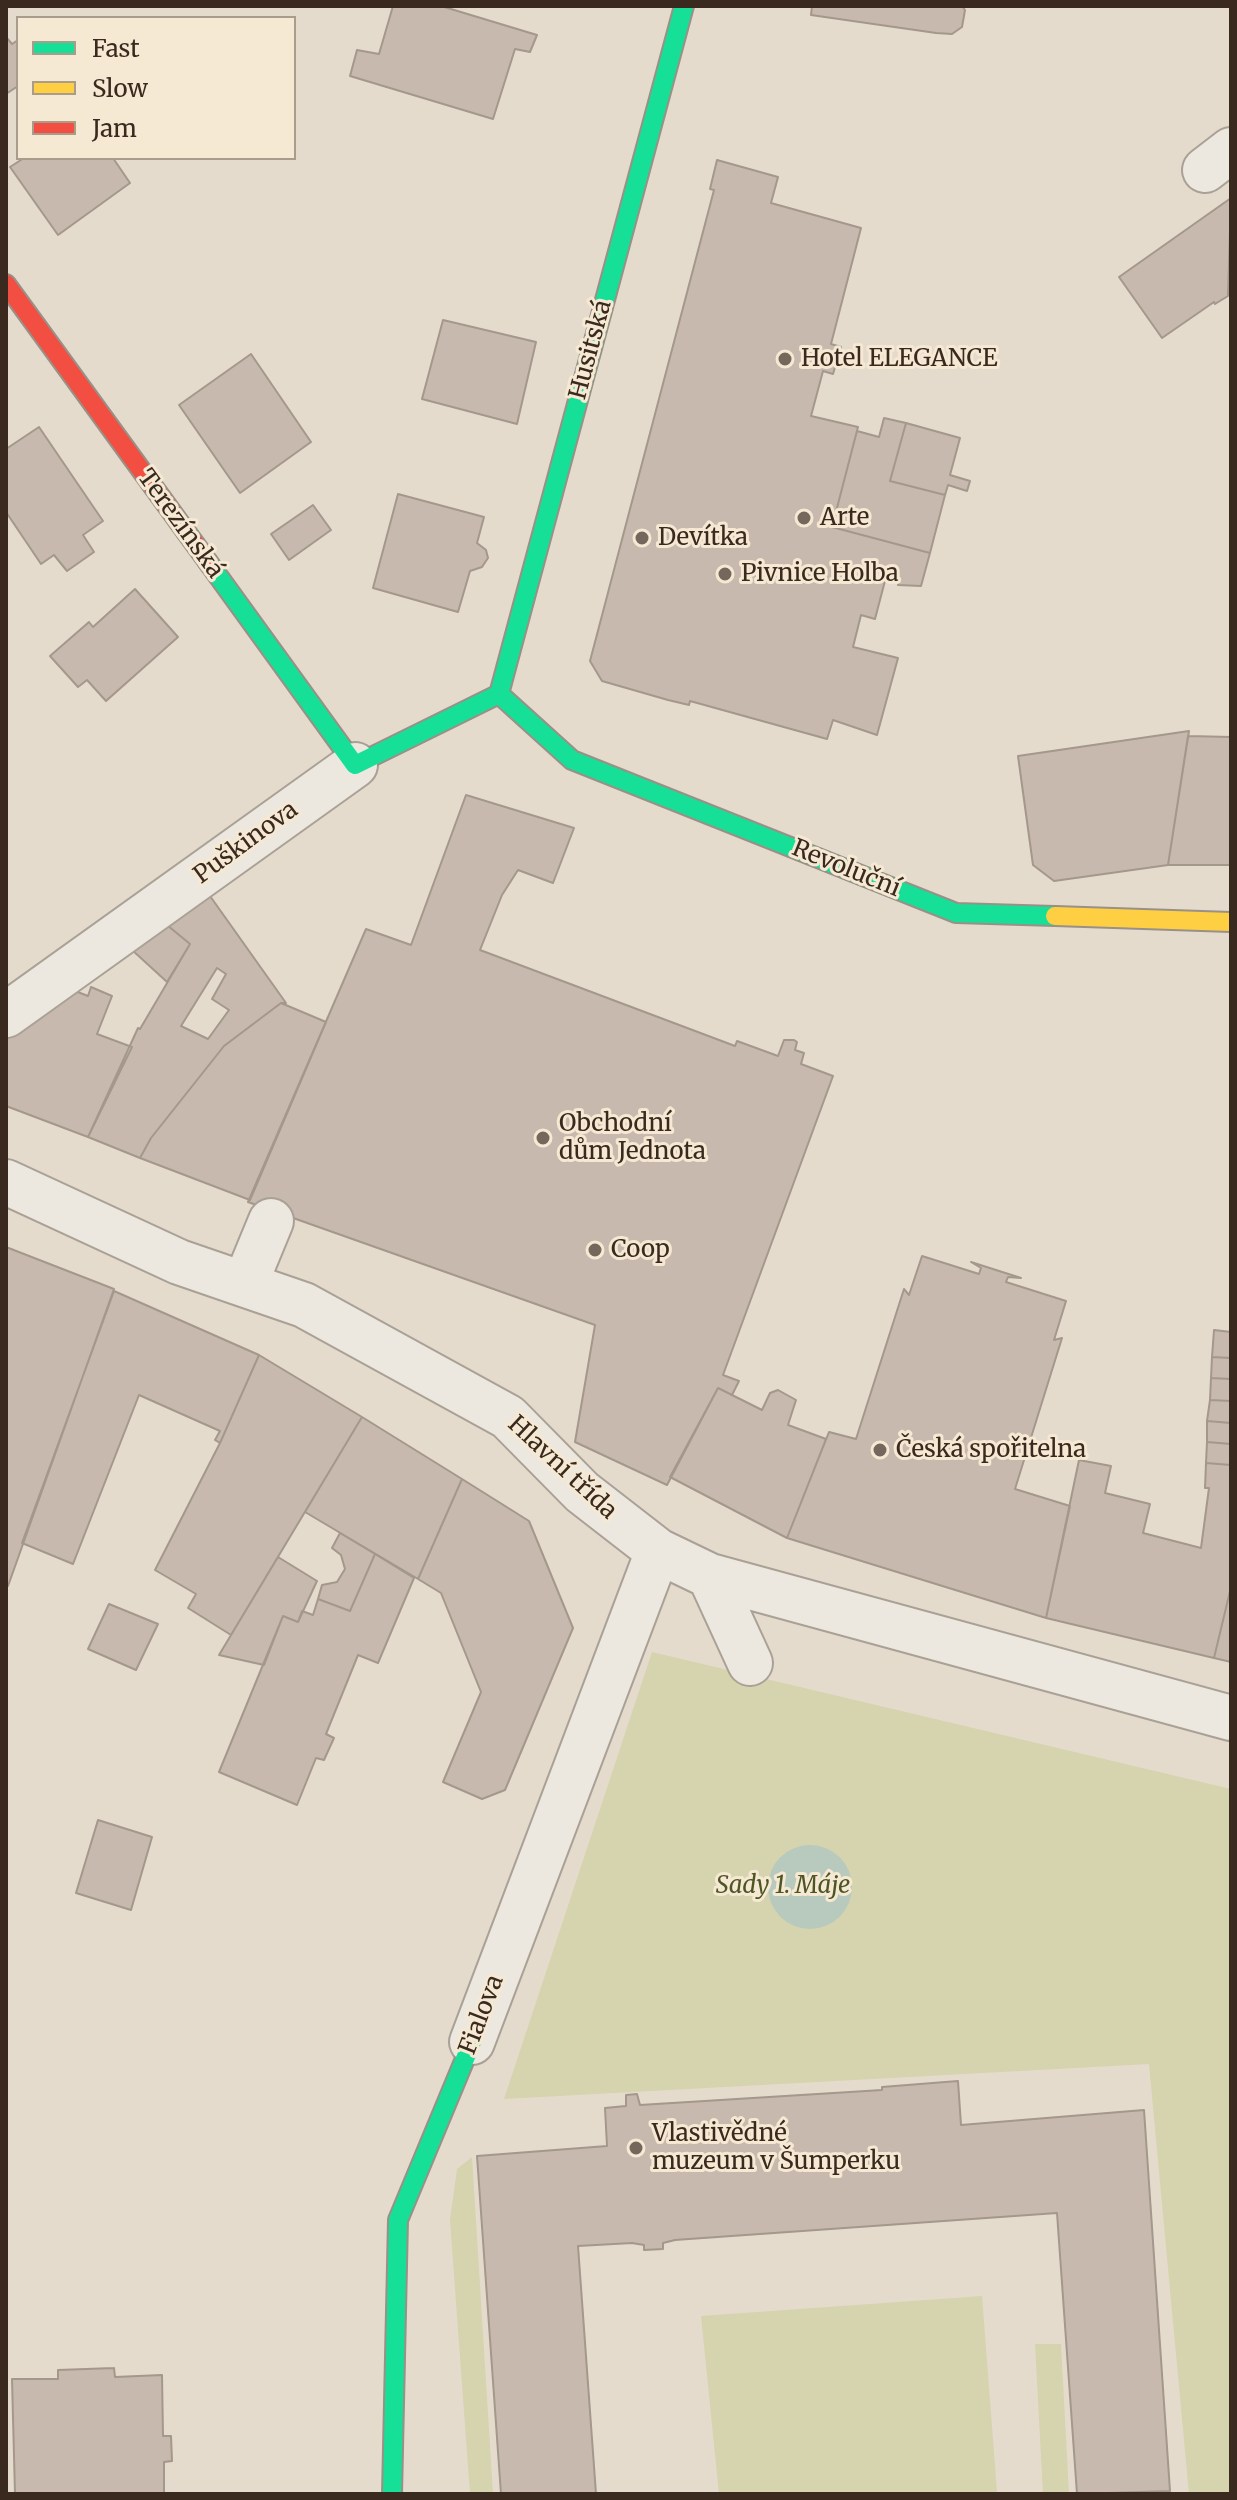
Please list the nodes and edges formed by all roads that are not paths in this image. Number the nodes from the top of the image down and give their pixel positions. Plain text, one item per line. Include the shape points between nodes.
1 (684, 6) edge
2 (6, 284) edge
3 (499, 694) junction
4 (355, 765) junction
5 (1231, 922) edge
6 (6, 1015) edge
7 (6, 1182) edge
8 (271, 1221) dead end
9 (245, 1284) junction
10 (658, 1551) junction
11 (710, 1576) junction
12 (750, 1663) dead end
13 (1231, 1718) edge
14 (472, 2042) joint
15 (392, 2494) edge

1 - 3 street, Husitská
2 - 4 street, Terezínská
3 - 4 street, Puškinova
3 - 5 street, Revoluční via 572,760 956,913
4 - 6 street, Puškinova
7 - 9 street, Hlavní třída via 179,1262
8 - 9 street
9 - 10 street, Hlavní třída via 304,1305 508,1417 582,1492
10 - 11 street, Hlavní třída
10 - 14 street, Fialova
11 - 12 street
11 - 13 street, Hlavní třída
14 - 15 street, Fialova via 398,2220

